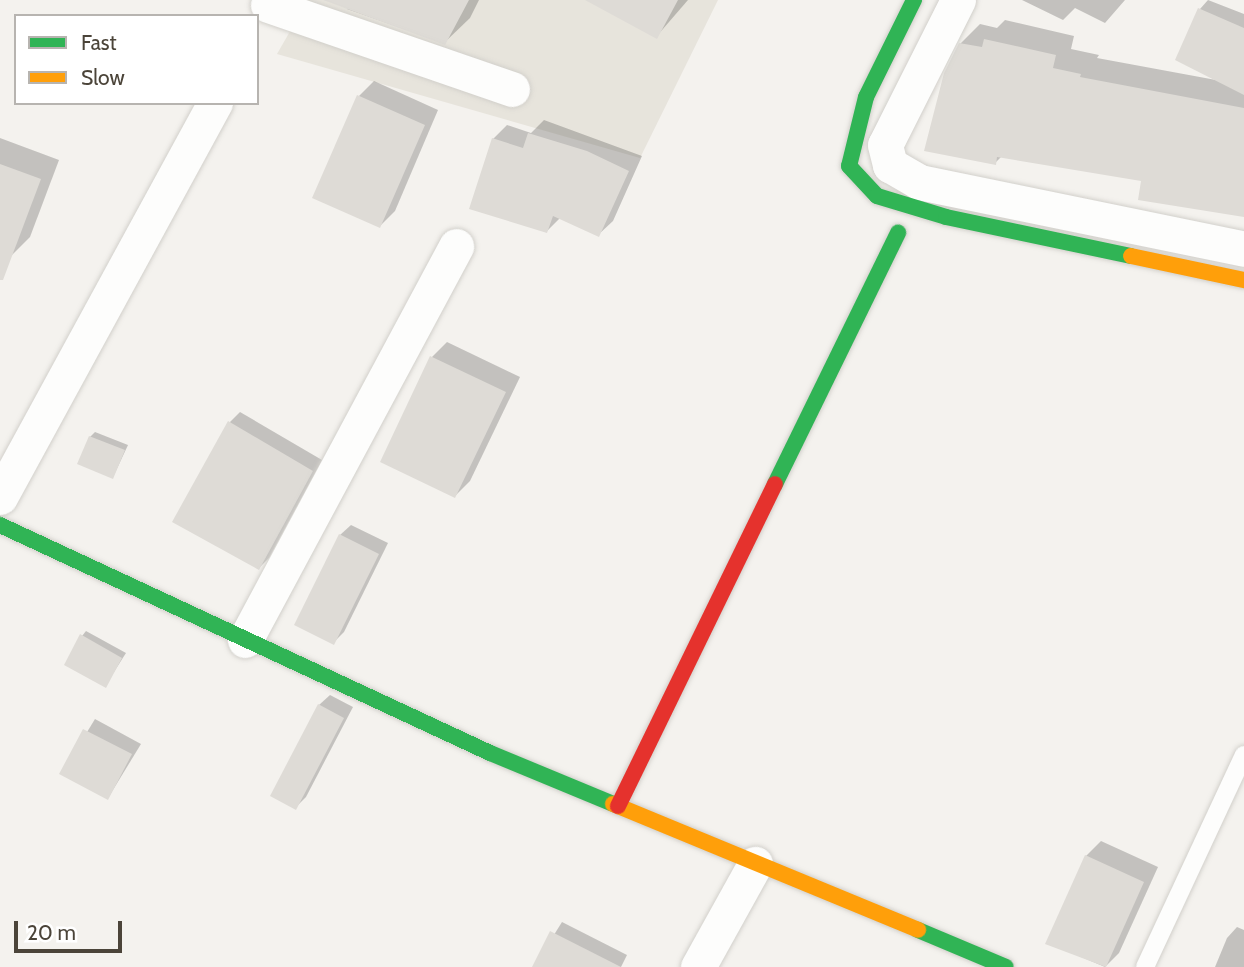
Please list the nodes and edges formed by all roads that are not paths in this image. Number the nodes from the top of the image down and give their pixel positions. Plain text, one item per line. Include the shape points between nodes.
1 (914, 0) edge
2 (958, 0) edge
3 (265, 10) edge
4 (512, 89) dead end
5 (214, 105) edge
6 (898, 233) dead end
7 (456, 246) dead end
8 (1244, 249) edge
9 (1244, 280) edge
10 (0, 497) edge
11 (0, 525) edge
12 (245, 640) junction
13 (1244, 755) edge
14 (618, 806) junction
15 (755, 864) junction
16 (698, 967) edge
17 (1006, 967) edge
18 (1145, 967) edge

1 - 9 street via 866,97 849,166 877,196 946,217
2 - 8 street via 885,145 890,165 919,181
3 - 4 street
5 - 10 street
6 - 14 street
7 - 12 street
11 - 12 street
12 - 14 street via 490,753
13 - 18 lane
14 - 15 street
15 - 16 street
15 - 17 street

